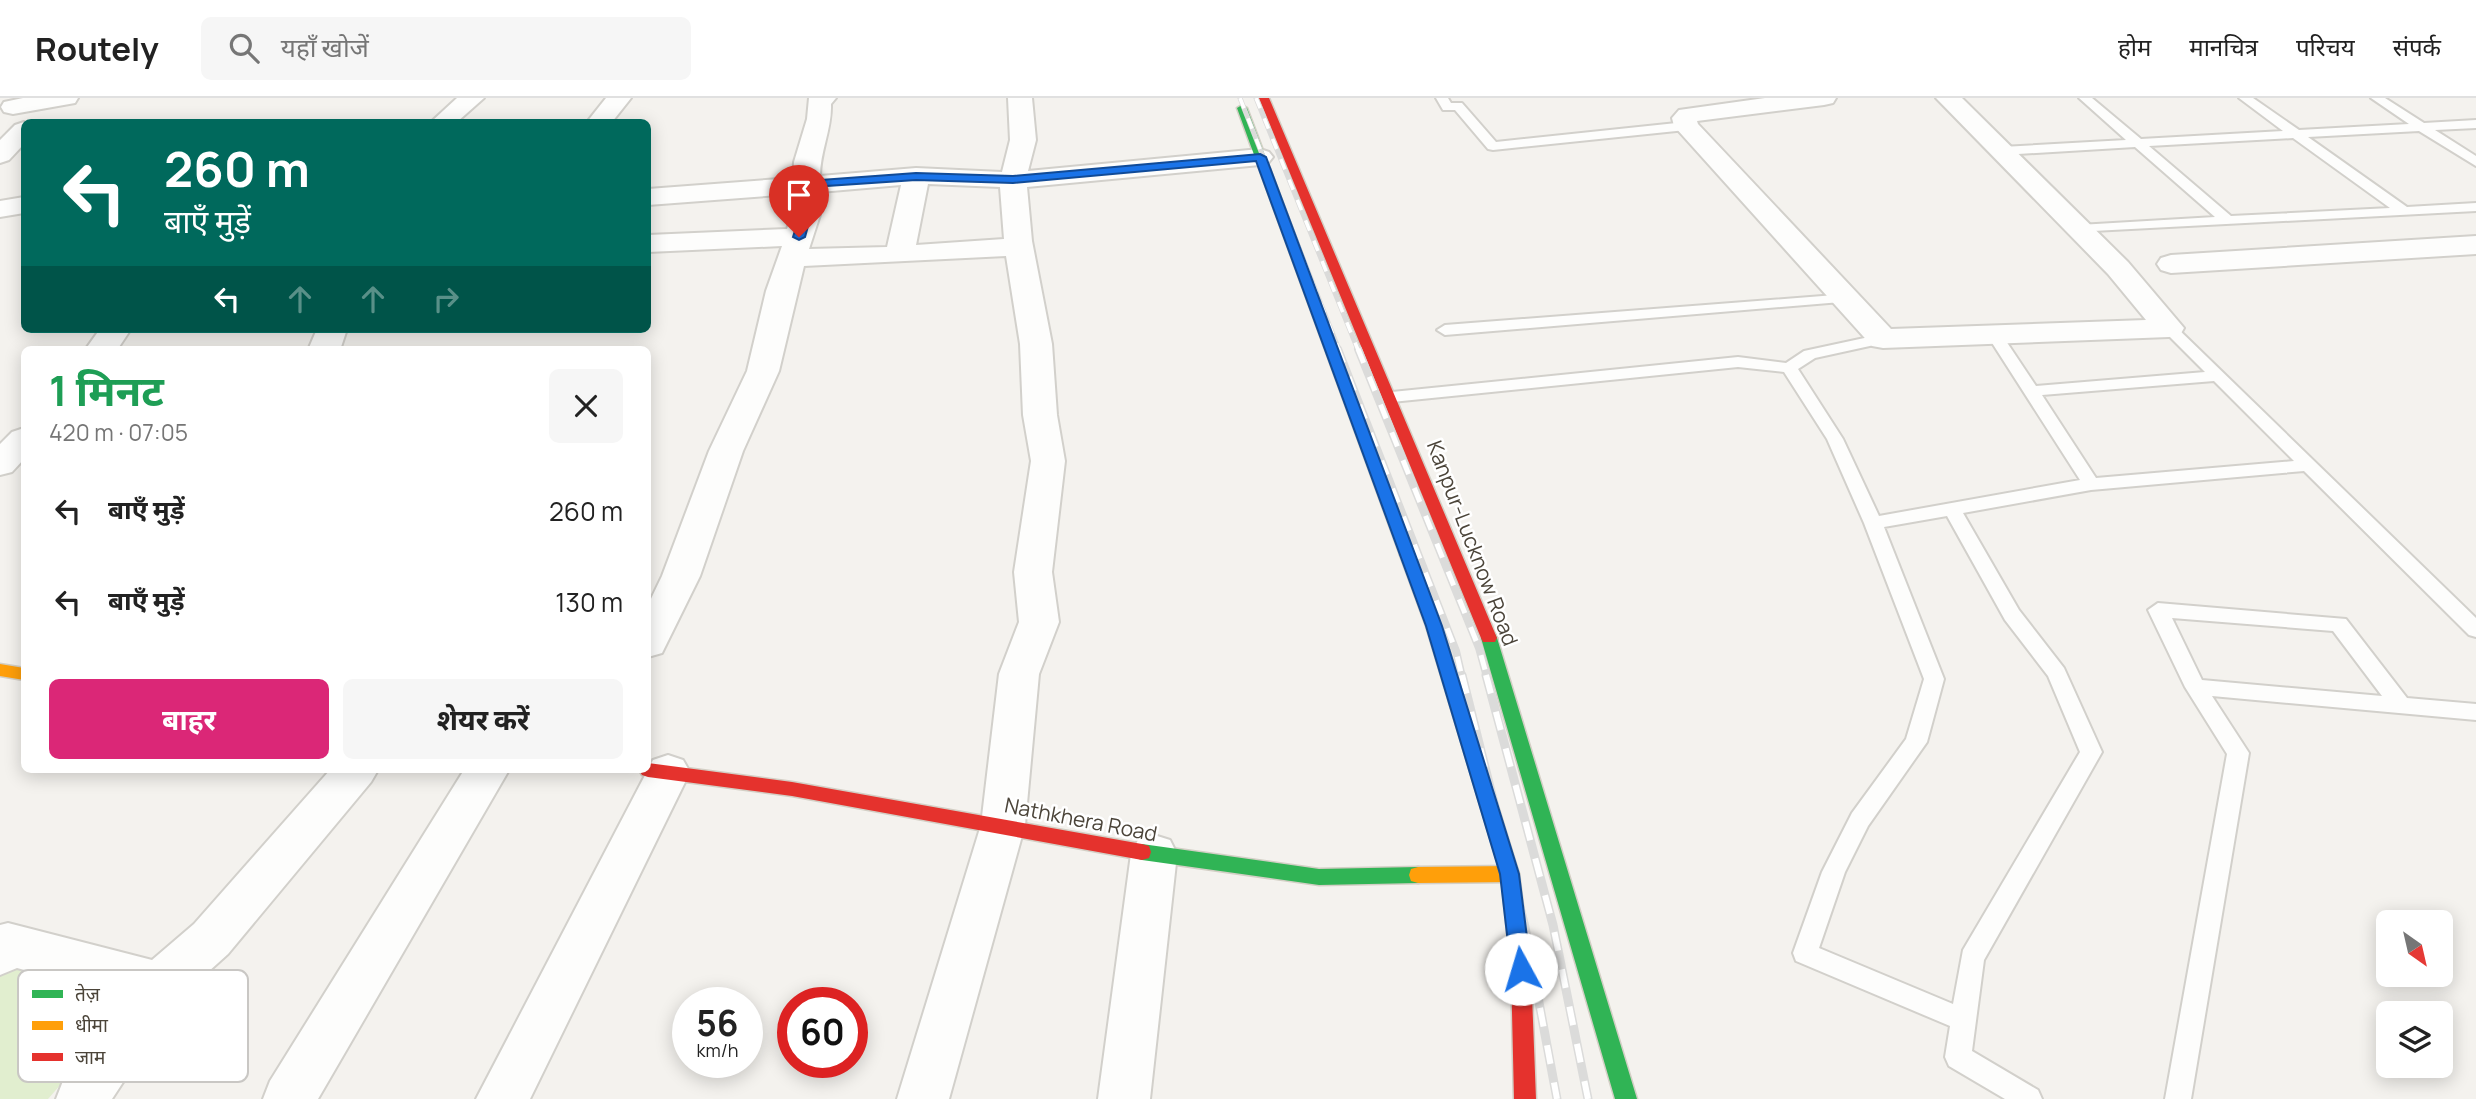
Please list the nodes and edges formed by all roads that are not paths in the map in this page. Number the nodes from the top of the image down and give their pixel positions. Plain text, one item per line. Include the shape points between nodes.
1 (67, 98) edge
2 (472, 98) edge
3 (620, 98) edge
4 (824, 98) edge
5 (1020, 98) edge
6 (1238, 98) edge
7 (1264, 98) edge
8 (1442, 98) edge
9 (1824, 98) edge
10 (1948, 98) edge
11 (2085, 98) edge
12 (2245, 98) edge
13 (2377, 98) edge
14 (14, 111) edge
15 (38, 119) edge
16 (447, 119) edge
17 (602, 119) edge
18 (2476, 124) edge
19 (1686, 126) junction
20 (2423, 127) junction
21 (2297, 134) junction
22 (2140, 144) junction
23 (2002, 151) junction
24 (0, 155) edge
25 (1260, 157) junction
26 (2476, 162) edge
27 (916, 176) junction
28 (1013, 180) junction
29 (807, 184) junction
30 (651, 197) edge
31 (21, 206) edge
32 (2476, 207) edge
33 (0, 209) edge
34 (2405, 212) junction
35 (2228, 221) junction
36 (2079, 229) junction
37 (651, 243) edge
38 (2476, 245) edge
39 (1019, 246) junction
40 (796, 247) junction
41 (900, 255) junction
42 (2171, 264) dead end
43 (1848, 298) junction
44 (1354, 307) junction
45 (1317, 310) junction
46 (2169, 328) junction
47 (1446, 330) dead end
48 (1995, 335) junction
49 (1883, 339) junction
50 (1789, 368) junction
51 (2219, 376) junction
52 (2032, 391) junction
53 (1392, 397) junction
54 (21, 442) edge
55 (0, 464) edge
56 (2309, 465) junction
57 (2091, 484) junction
58 (1952, 509) junction
59 (1873, 523) junction
60 (2476, 630) edge
61 (651, 637) edge
62 (0, 670) edge
63 (21, 674) edge
64 (2195, 687) junction
65 (2401, 705) junction
66 (2476, 712) edge
67 (658, 771) edge
68 (353, 773) edge
69 (485, 773) edge
70 (1003, 825) junction
71 (1154, 855) junction
72 (1510, 874) junction
73 (0, 953) edge
74 (106, 970) edge
75 (175, 970) edge
76 (1963, 1020) junction
77 (93, 1082) edge
78 (82, 1099) edge
79 (289, 1099) edge
80 (502, 1099) edge
81 (923, 1099) edge
82 (1124, 1099) edge
83 (1525, 1099) edge
84 (1626, 1099) edge
85 (2029, 1099) edge
86 (2178, 1099) edge

1 - 14 street
1 - 15 street
2 - 16 street
3 - 17 street
4 - 29 street via 819,101
5 - 28 street via 1024,139
6 - 25 main road
7 - 44 main road, Kanpur-Lucknow Road
8 - 19 lane via 1447,107 1458,106 1493,146
9 - 19 street via 1688,115
10 - 23 street
11 - 22 lane
12 - 21 lane
13 - 20 lane
14 - 24 street
18 - 20 lane
19 - 43 street
20 - 21 lane
20 - 26 lane
21 - 22 lane
21 - 34 lane
22 - 23 lane
22 - 35 lane
23 - 36 street
25 - 28 street
25 - 45 main road
27 - 28 street
27 - 29 street
27 - 41 street
28 - 39 street
29 - 30 street
29 - 40 street via 806,215
31 - 33 street
32 - 34 lane
34 - 35 lane
35 - 36 lane
36 - 46 street
37 - 40 street
38 - 42 street
39 - 41 street
39 - 70 street via 1036,344 1048,461 1033,572 1039,622 1019,674
40 - 41 street
40 - 61 street via 763,371 726,451 681,576
43 - 47 lane
43 - 49 street
44 - 45 main road
44 - 53 main road, Kanpur-Lucknow Road
45 - 72 main road via 1434,626
46 - 48 street
46 - 51 lane
48 - 49 street
48 - 52 lane
49 - 50 lane via 1810,354
50 - 53 lane via 1738,362
50 - 59 lane via 1835,439
51 - 52 lane
51 - 56 lane
52 - 57 lane
53 - 84 main road, Kanpur-Lucknow Road via 1484,620
54 - 55 street
56 - 57 lane
56 - 60 lane
57 - 58 lane
58 - 59 lane
58 - 76 lane via 2012,615 2057,673 2091,752 1972,958
59 - 76 lane via 1934,679 1916,742 1860,820 1833,872 1805,953
62 - 63 main road
64 - 65 lane
64 - 65 lane via 2158,610 2339,625
64 - 86 lane via 2238,753
65 - 66 lane
67 - 70 main road, Nathkhera Road
67 - 80 street
68 - 75 street via 211,939
69 - 79 street
70 - 71 main road, Nathkhera Road
70 - 81 street
71 - 72 main road, Nathkhera Road via 1320,877
71 - 82 street
72 - 83 main road via 1521,969
73 - 74 street via 8,944
76 - 85 lane via 1958,1057
77 - 78 street

